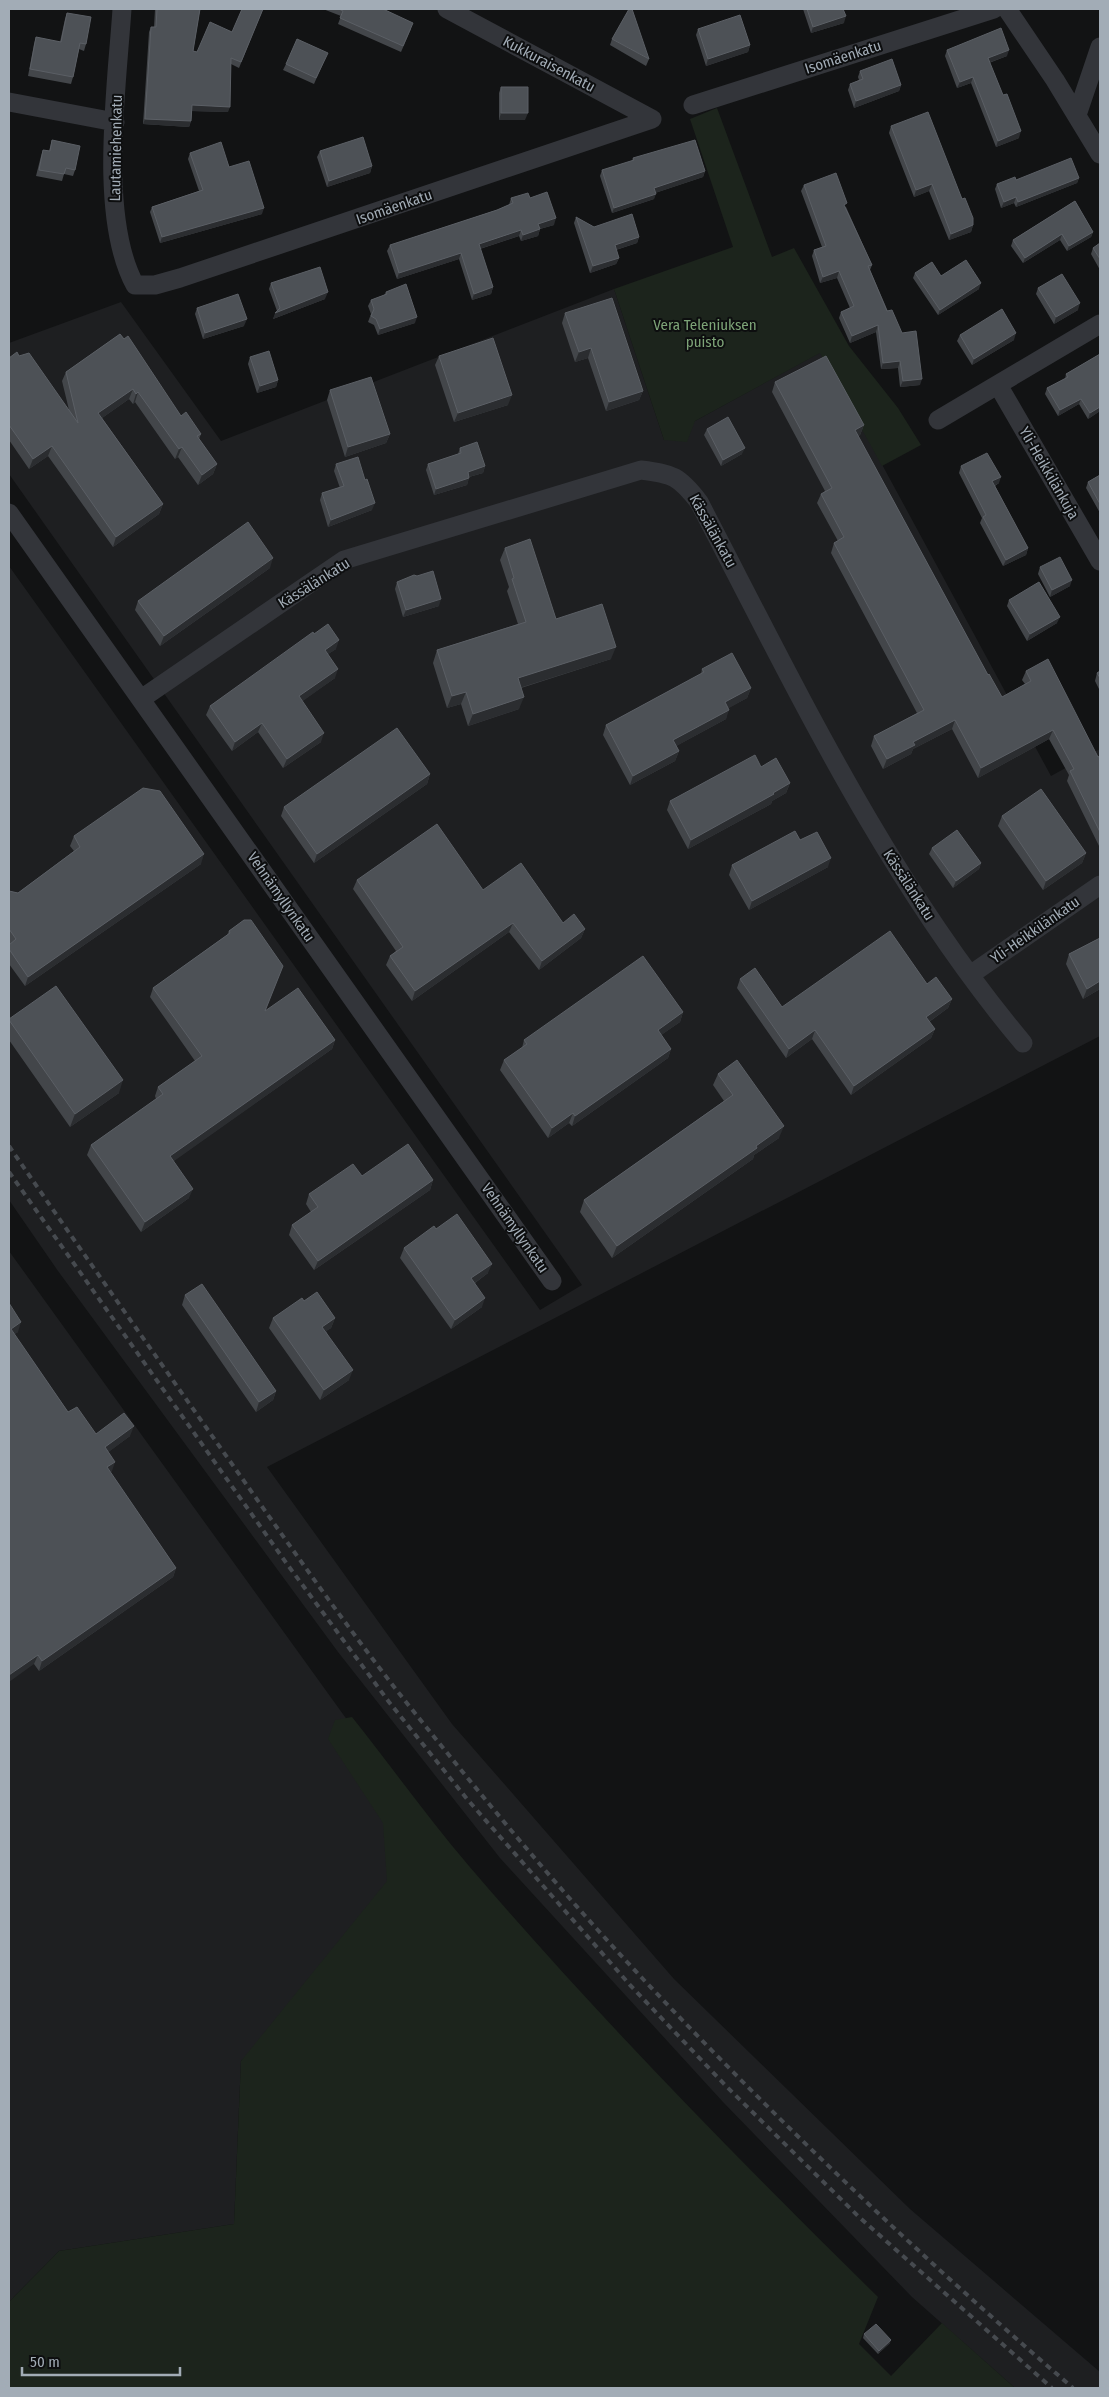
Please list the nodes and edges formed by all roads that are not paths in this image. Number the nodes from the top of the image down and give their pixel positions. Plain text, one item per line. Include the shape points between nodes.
1 (122, 9) edge
2 (447, 9) edge
3 (994, 9) edge
4 (1007, 9) edge
5 (1100, 47) edge
6 (9, 102) edge
7 (692, 105) dead end
8 (1077, 115) junction
9 (652, 119) joint
10 (115, 122) junction
11 (1100, 154) edge
12 (135, 285) joint
13 (1100, 324) edge
14 (998, 386) junction
15 (938, 420) dead end
16 (9, 513) edge
17 (1100, 561) edge
18 (140, 699) junction
19 (1100, 885) edge
20 (970, 975) junction
21 (1022, 1043) dead end
22 (552, 1281) dead end

1 - 10 street, Lautamiehenkatu
2 - 9 street, Kukkuraisenkatu
3 - 7 street, Isomäenkatu
4 - 8 street
5 - 8 street
6 - 10 street
8 - 11 street
9 - 12 street, Isomäenkatu via 180,278 155,285
10 - 12 street, Lautamiehenkatu via 114,189 118,239 124,263
13 - 14 street
14 - 15 street
14 - 17 street, Yli-Heikkilänkuja
16 - 18 street, Vehnämyllynkatu
18 - 20 street, Kässälänkatu via 344,560 641,470 666,473 684,482 699,502 851,790 918,902
18 - 22 street, Vehnämyllynkatu
19 - 20 street, Yli-Heikkilänkatu
20 - 21 street, Kässälänkatu

